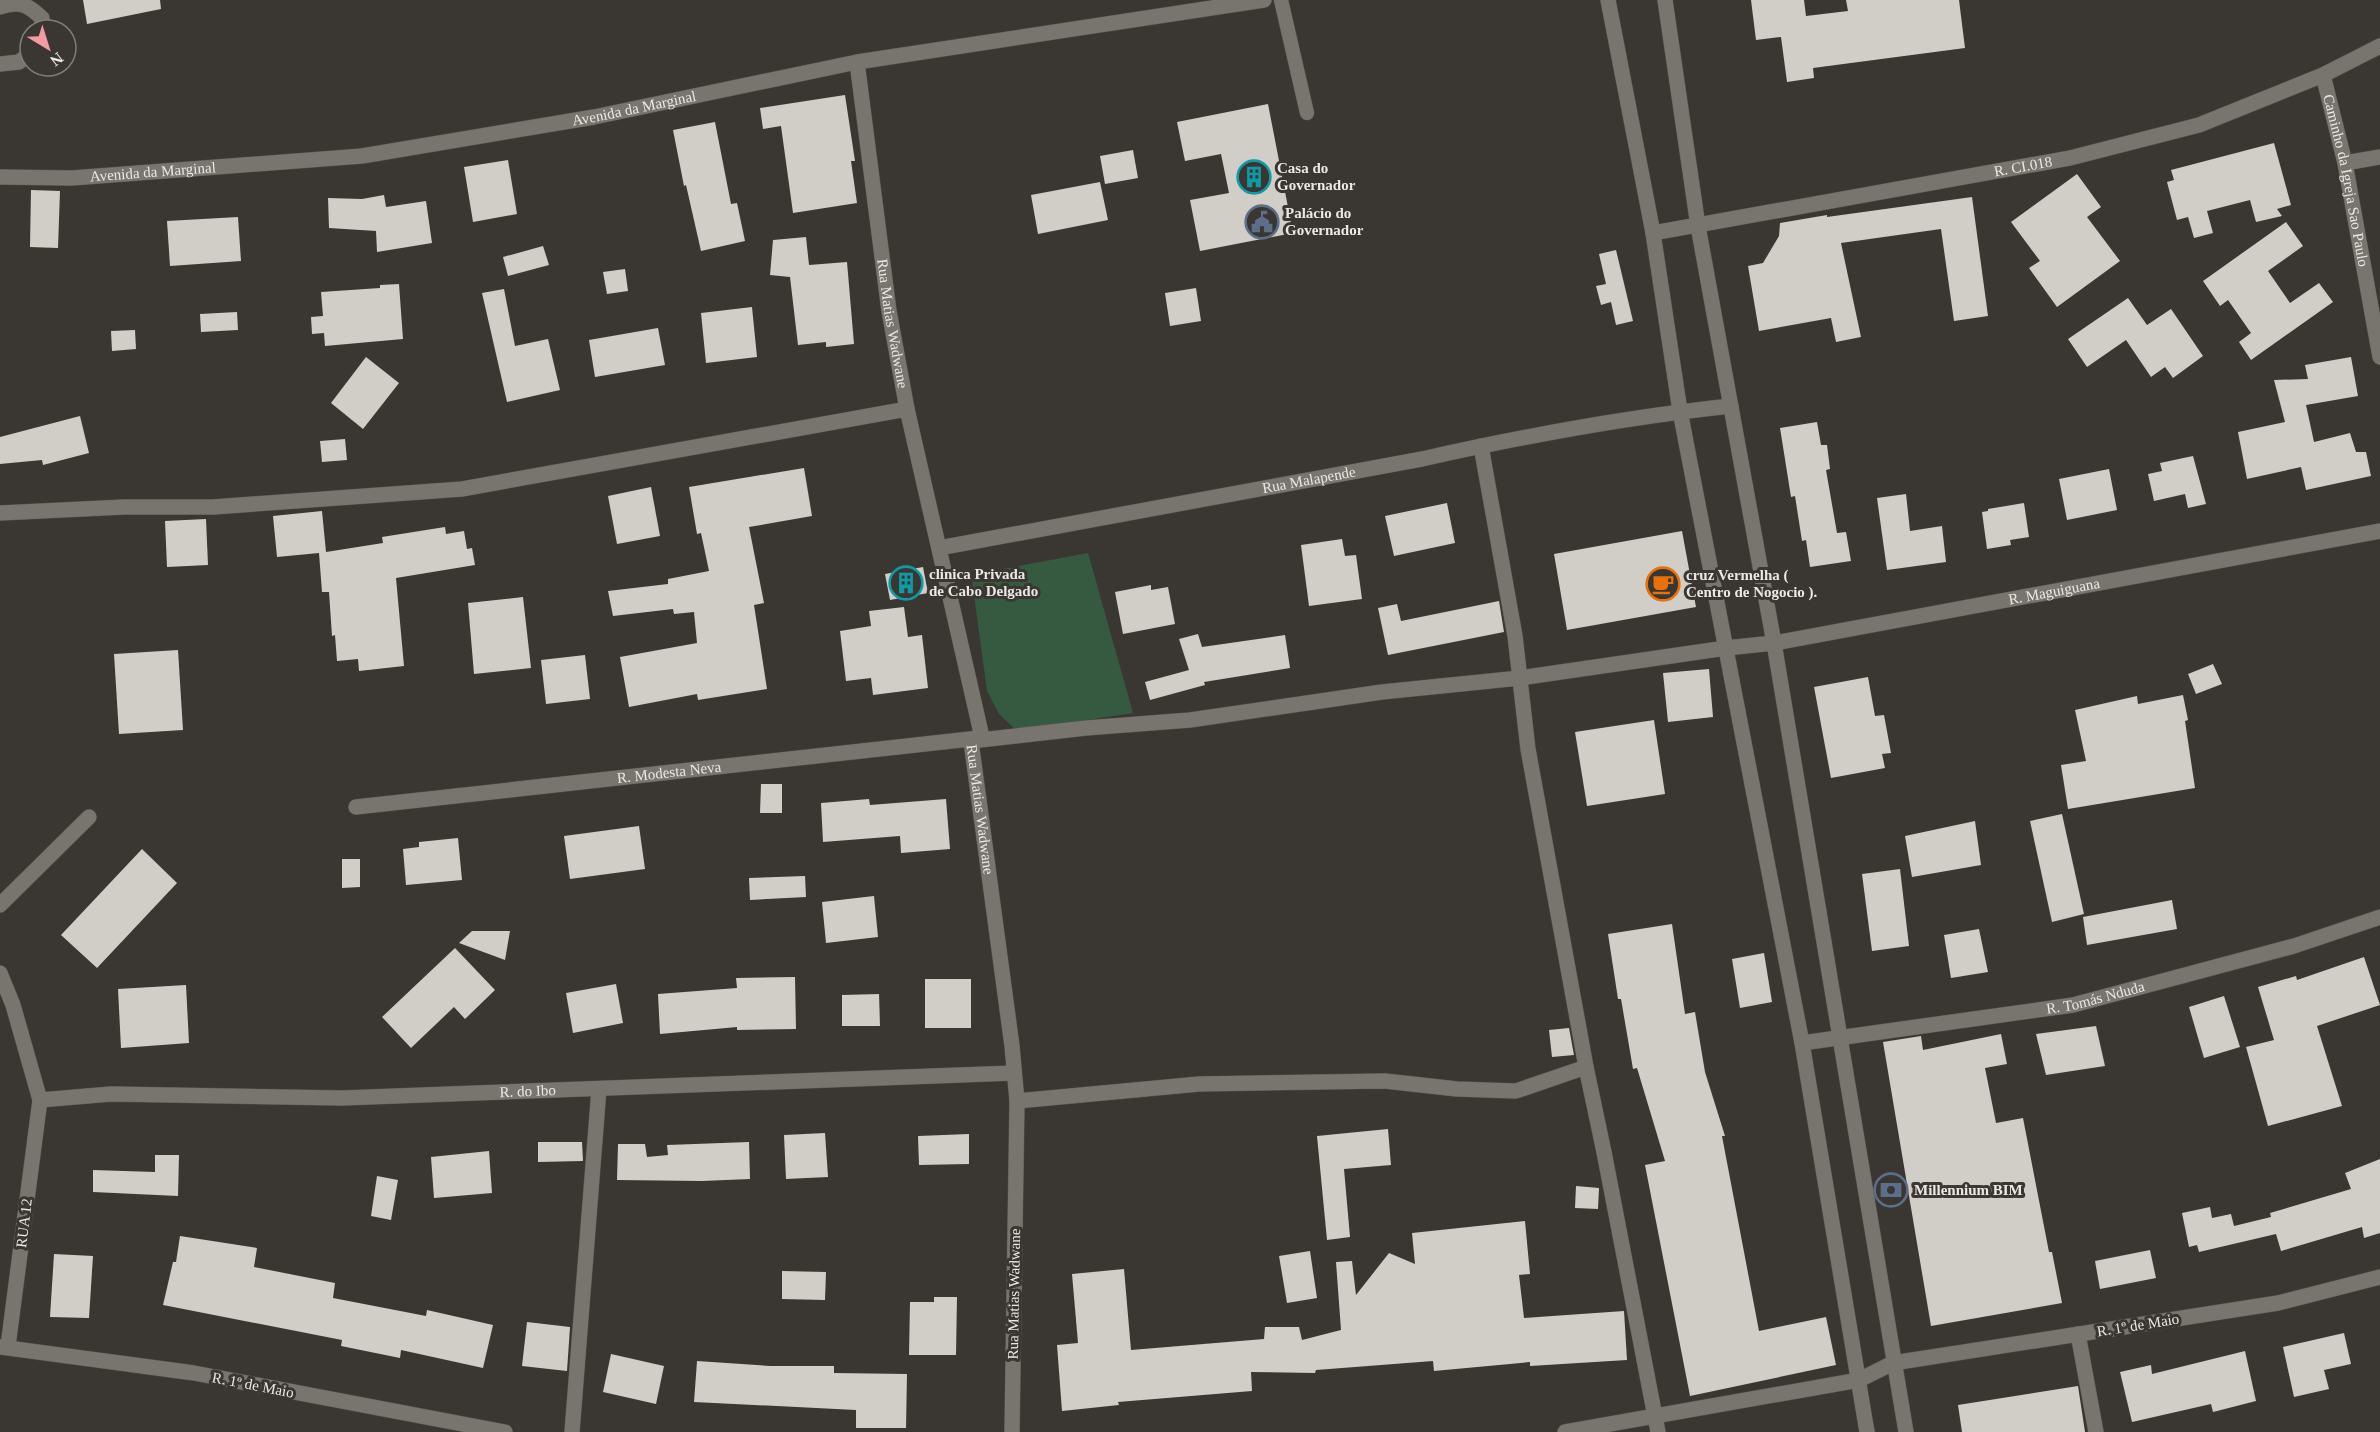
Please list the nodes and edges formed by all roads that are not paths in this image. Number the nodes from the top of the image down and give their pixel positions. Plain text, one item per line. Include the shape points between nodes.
1 (1264, 0) edge
2 (1281, 0) edge
3 (1608, 0) edge
4 (1665, 0) edge
5 (0, 7) edge
6 (42, 18) edge
7 (2380, 46) edge
8 (18, 62) edge
9 (857, 62) junction
10 (0, 64) edge
11 (2323, 75) junction
12 (1307, 113) dead end
13 (2380, 157) edge
14 (2345, 164) junction
15 (0, 177) edge
16 (1698, 226) junction
17 (1653, 233) junction
18 (2380, 357) edge
19 (1731, 406) junction
20 (907, 409) junction
21 (1680, 411) junction
22 (1481, 446) junction
23 (0, 513) edge
24 (2380, 531) edge
25 (939, 548) junction
26 (1774, 644) junction
27 (1726, 648) junction
28 (1520, 678) junction
29 (977, 739) junction
30 (356, 807) dead end
31 (89, 818) dead end
32 (0, 905) edge
33 (2380, 917) edge
34 (0, 973) edge
35 (1839, 1036) junction
36 (1802, 1042) junction
37 (1586, 1067) junction
38 (1014, 1073) junction
39 (599, 1089) junction
40 (40, 1100) junction
41 (1017, 1101) junction
42 (2380, 1277) edge
43 (2078, 1334) junction
44 (4, 1346) edge
45 (1893, 1362) junction
46 (1859, 1380) junction
47 (1656, 1415) junction
48 (506, 1432) edge
49 (572, 1432) edge
50 (1012, 1432) edge
51 (1565, 1432) edge
52 (1658, 1432) edge
53 (1868, 1432) edge
54 (1906, 1432) edge
55 (2096, 1432) edge

1 - 9 street, Avenida da Marginal
2 - 12 lane
3 - 17 street
4 - 16 street
5 - 6 street via 9,2 27,4
7 - 11 street, R. CI.018
8 - 10 street
9 - 15 street, Avenida da Marginal via 594,117 362,156 72,178
9 - 20 street, Rua Matias Wadwane via 889,311
11 - 14 street, Caminho da Igreja Sao Paulo
11 - 16 street, R. CI.018 via 2199,125 2070,158
13 - 14 street
14 - 18 street, Caminho da Igreja Sao Paulo
16 - 17 street, R. CI.018
16 - 19 street
17 - 21 street
19 - 21 street, Rua Malapende
19 - 26 street
20 - 23 street via 462,489 213,507
20 - 25 street, Rua Matias Wadwane
21 - 22 street, Rua Malapende
21 - 27 street
22 - 25 street, Rua Malapende
22 - 28 street
24 - 26 street, R. Maguiguana
25 - 29 street, Rua Matias Wadwane
26 - 27 street, R. Maguiguana
26 - 35 street
27 - 28 street, R. Maguiguana
27 - 36 street
28 - 29 street, R. Modesta Neva via 1382,692 1190,720
28 - 37 street via 1528,749
29 - 30 street, R. Modesta Neva
29 - 38 street, Rua Matias Wadwane
31 - 32 street
33 - 35 street, R. Tomás Nduda via 2294,946 2073,1005
34 - 40 street
35 - 36 street, R. Tomás Nduda
35 - 45 street
36 - 46 street
37 - 41 street via 1516,1091 1385,1081 1199,1084
37 - 47 street
38 - 39 street, R. do Ibo
38 - 41 street, Rua Matias Wadwane
39 - 40 street, R. do Ibo via 342,1098 111,1094
39 - 49 street
40 - 44 street, RUA 12
41 - 50 street, Rua Matias Wadwane
42 - 43 street, R. 1º de Maio via 2278,1303
43 - 45 street, R. 1º de Maio
43 - 55 street
44 - 48 street, R. 1º de Maio via 195,1373
45 - 46 street, R. 1º de Maio
45 - 54 street
46 - 47 street
46 - 53 street
47 - 51 street
47 - 52 street

